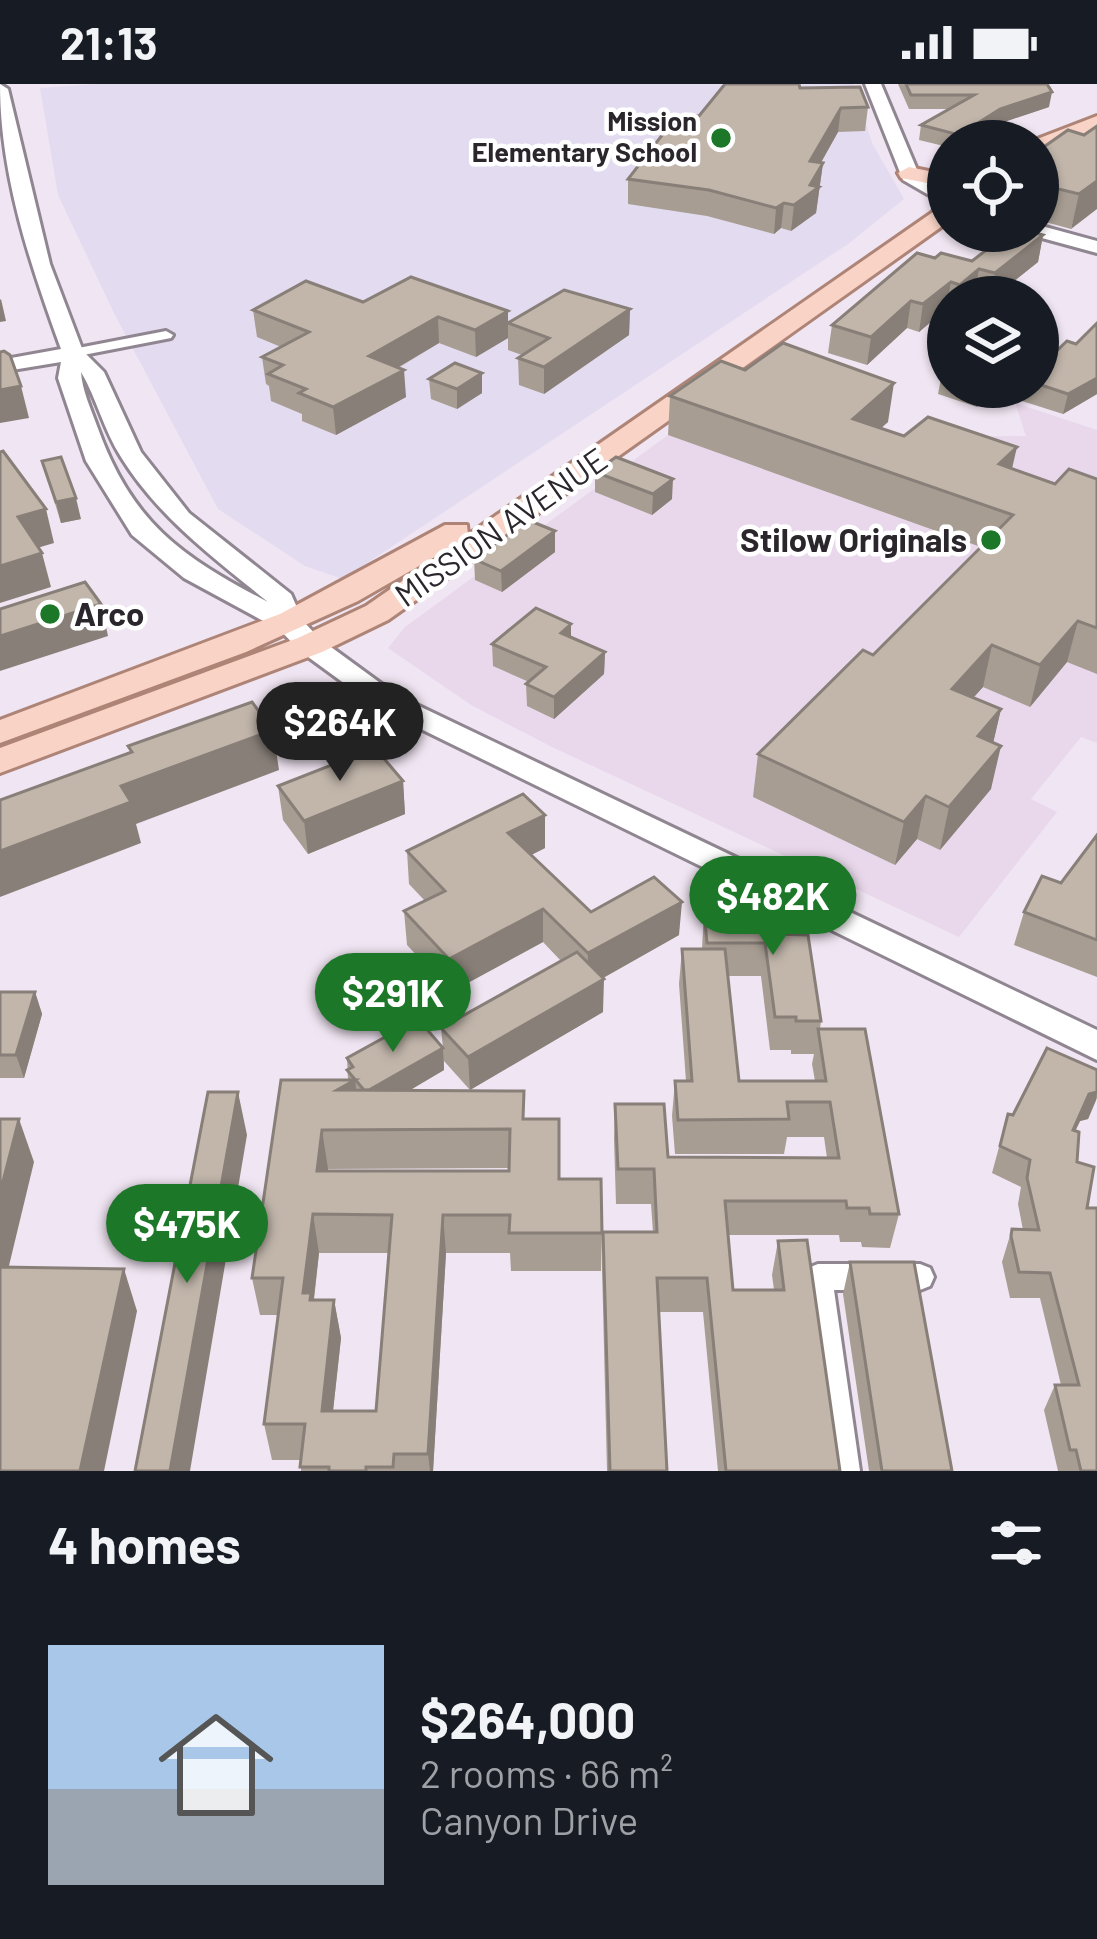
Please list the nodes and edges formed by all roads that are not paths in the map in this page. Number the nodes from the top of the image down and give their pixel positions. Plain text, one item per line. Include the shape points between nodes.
1 (873, 84) edge
2 (0, 89) edge
3 (4, 119) edge
4 (1097, 122) edge
5 (1059, 137) edge
6 (909, 173) junction
7 (927, 177) edge
8 (927, 190) edge
9 (927, 206) edge
10 (1059, 237) edge
11 (1097, 247) edge
12 (166, 335) dead end
13 (73, 353) junction
14 (0, 366) edge
15 (300, 635) junction
16 (0, 732) edge
17 (0, 761) edge
18 (1097, 1046) edge
19 (920, 1276) edge
20 (845, 1471) edge

1 - 6 main road
2 - 3 main road
3 - 13 main road via 40,264
4 - 5 main road
6 - 7 main road
6 - 8 main road
9 - 15 main road, MISSION AVENUE
10 - 11 main road
12 - 13 street
13 - 14 main road
13 - 15 main road via 93,372 146,476 180,518 282,599
13 - 15 main road via 70,379 98,460 141,530 193,573
15 - 16 main road, MISSION AVENUE
15 - 17 main road, MISSION AVENUE
15 - 18 main road via 388,702
19 - 20 street via 818,1277

